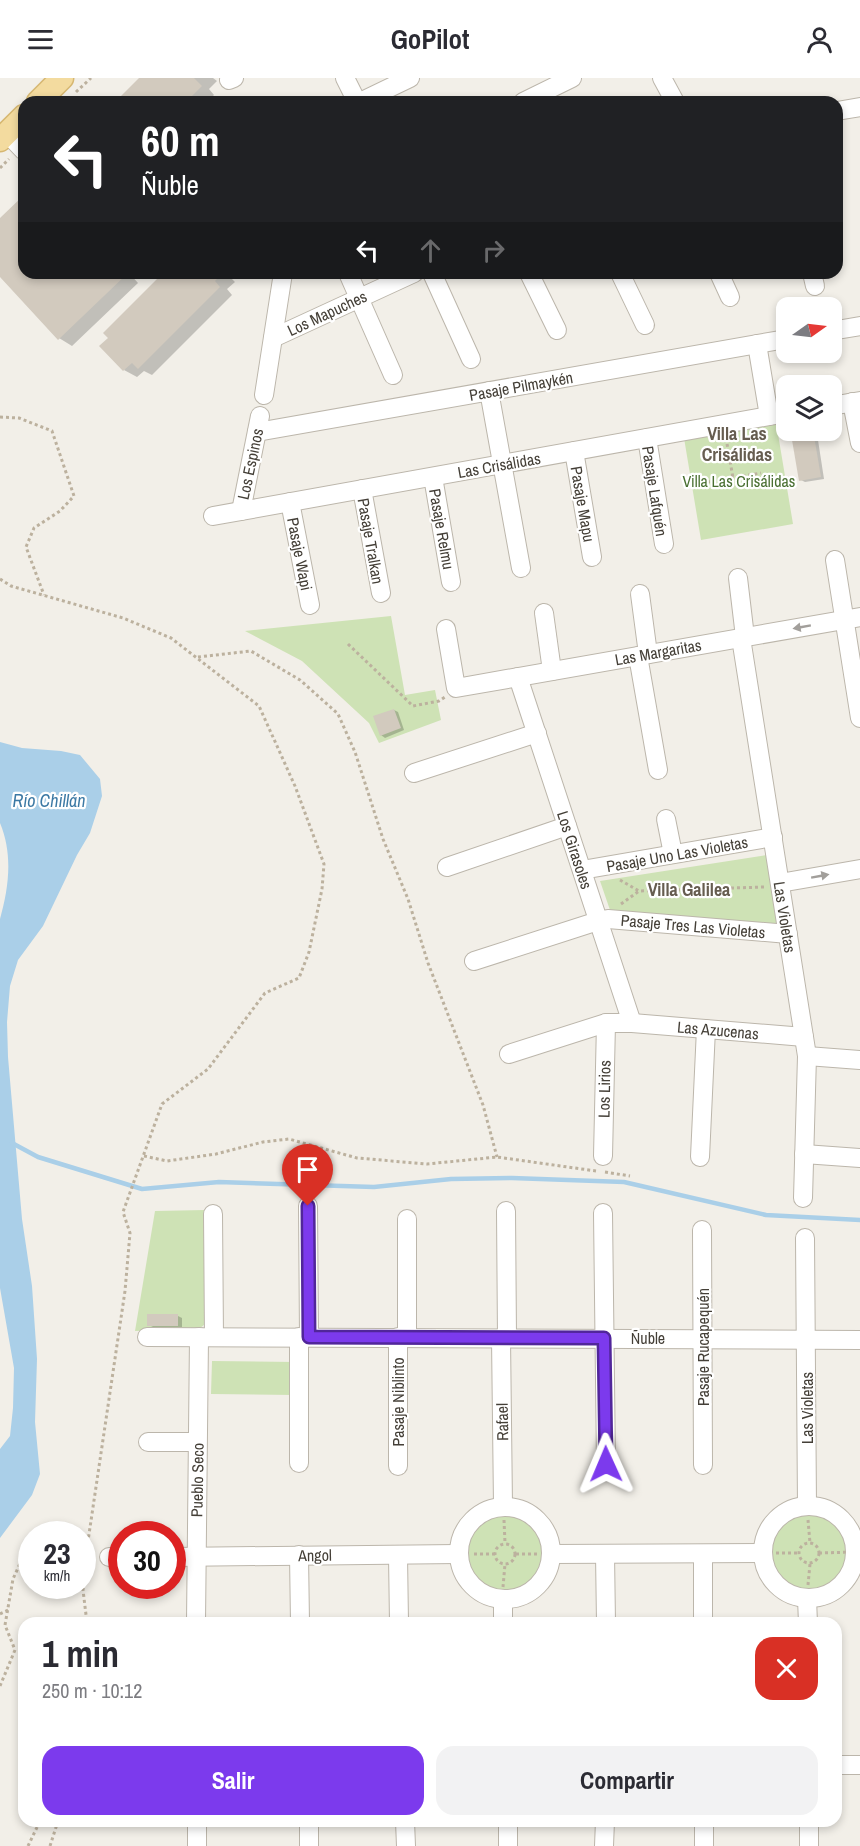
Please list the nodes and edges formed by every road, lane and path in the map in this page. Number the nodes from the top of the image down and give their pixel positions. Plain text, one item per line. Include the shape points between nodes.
1 (91, 78) edge
2 (345, 78) edge
3 (410, 78) edge
4 (572, 78) edge
5 (662, 78) edge
6 (68, 87) edge
7 (50, 96) edge
8 (356, 96) edge
9 (372, 96) edge
10 (535, 96) edge
11 (672, 96) edge
12 (860, 107) edge
13 (843, 110) edge
14 (18, 122) edge
15 (3, 136) edge
16 (18, 147) edge
17 (282, 279) edge
18 (351, 279) edge
19 (401, 279) edge
20 (435, 279) edge
21 (532, 279) edge
22 (623, 279) edge
23 (722, 279) edge
24 (730, 297) dead end
25 (360, 298) junction
26 (645, 325) dead end
27 (860, 326) edge
28 (842, 329) edge
29 (557, 330) dead end
30 (273, 338) junction
31 (776, 341) edge
32 (757, 344) junction
33 (471, 359) dead end
34 (393, 375) dead end
35 (489, 392) junction
36 (264, 394) dead end
37 (856, 402) edge
38 (776, 411) edge
39 (776, 415) edge
40 (0, 417) edge
41 (259, 424) joint
42 (724, 424) junction
43 (647, 438) junction
44 (860, 443) edge
45 (574, 451) junction
46 (502, 464) junction
47 (761, 473) dead end
48 (433, 477) junction
49 (733, 478) junction
50 (707, 482) dead end
51 (362, 489) junction
52 (290, 502) junction
53 (241, 511) junction
54 (213, 516) dead end
55 (664, 544) dead end
56 (592, 557) dead end
57 (835, 560) dead end
58 (521, 568) dead end
59 (738, 578) dead end
60 (0, 579) edge
61 (451, 582) dead end
62 (381, 593) dead end
63 (640, 594) dead end
64 (44, 595) junction
65 (309, 605) dead end
66 (544, 613) dead end
67 (852, 618) edge
68 (446, 629) dead end
69 (743, 637) junction
70 (348, 644) dead end
71 (643, 655) junction
72 (196, 657) junction
73 (552, 671) junction
74 (518, 677) junction
75 (456, 688) junction
76 (860, 718) edge
77 (537, 733) junction
78 (658, 770) dead end
79 (414, 773) dead end
80 (666, 819) dead end
81 (567, 826) junction
82 (773, 837) junction
83 (673, 854) junction
84 (447, 867) dead end
85 (589, 868) junction
86 (860, 869) edge
87 (780, 883) junction
88 (598, 921) junction
89 (788, 934) junction
90 (474, 961) dead end
91 (606, 1023) junction
92 (632, 1023) junction
93 (706, 1029) junction
94 (804, 1037) junction
95 (509, 1054) dead end
96 (807, 1056) junction
97 (860, 1060) edge
98 (804, 1154) junction
99 (144, 1156) junction
100 (603, 1156) dead end
101 (497, 1157) junction
102 (700, 1157) dead end
103 (860, 1158) edge
104 (630, 1176) dead end
105 (803, 1198) dead end
106 (308, 1206) dead end
107 (506, 1211) dead end
108 (603, 1213) dead end
109 (213, 1214) dead end
110 (407, 1219) dead end
111 (702, 1230) dead end
112 (806, 1238) dead end
113 (147, 1337) dead end
114 (206, 1337) junction
115 (304, 1337) junction
116 (403, 1337) junction
117 (504, 1338) junction
118 (604, 1338) junction
119 (702, 1338) junction
120 (806, 1339) junction
121 (860, 1340) edge
122 (148, 1442) dead end
123 (197, 1442) junction
124 (299, 1463) dead end
125 (606, 1464) dead end
126 (703, 1465) dead end
127 (398, 1466) dead end
128 (503, 1506) junction
129 (807, 1506) junction
130 (505, 1543) junction
131 (810, 1543) junction
132 (857, 1552) edge
133 (762, 1553) junction
134 (798, 1553) junction
135 (819, 1553) junction
136 (458, 1554) junction
137 (495, 1554) junction
138 (516, 1554) junction
139 (552, 1554) junction
140 (605, 1554) junction
141 (703, 1554) junction
142 (398, 1555) junction
143 (299, 1556) junction
144 (186, 1557) edge
145 (196, 1557) junction
146 (505, 1564) junction
147 (18, 1568) edge
148 (807, 1599) junction
149 (503, 1601) junction
150 (8, 1610) junction
151 (0, 1614) edge
152 (86, 1617) edge
153 (196, 1617) edge
154 (300, 1617) edge
155 (399, 1617) edge
156 (502, 1617) edge
157 (606, 1617) edge
158 (703, 1617) edge
159 (808, 1617) edge
160 (0, 1686) edge
161 (842, 1765) edge
162 (860, 1765) edge
163 (36, 1827) edge
164 (56, 1827) edge
165 (197, 1827) edge
166 (309, 1827) edge
167 (405, 1827) edge
168 (508, 1827) edge
169 (605, 1827) edge
170 (704, 1827) edge
171 (809, 1827) edge
172 (28, 1846) edge
173 (50, 1846) edge
174 (197, 1846) edge
175 (309, 1846) edge
176 (406, 1846) edge
177 (508, 1846) edge
178 (604, 1846) edge
179 (704, 1846) edge
180 (809, 1846) edge

1 - 6 path
2 - 8 street
3 - 9 street
4 - 10 street
5 - 11 street
6 - 7 main road
12 - 13 street
14 - 15 main road
15 - 16 street
17 - 30 street
18 - 25 street
19 - 25 street, Los Mapuches
20 - 33 street
21 - 29 street
22 - 26 street
23 - 24 street
25 - 30 street, Los Mapuches
25 - 34 street
27 - 28 street
30 - 36 street
31 - 32 street, Pasaje Pilmaykén
32 - 35 street, Pasaje Pilmaykén
32 - 38 street
35 - 41 street, Pasaje Pilmaykén
35 - 46 street
37 - 44 street
39 - 42 street, Las Crisálidas
40 - 64 path via 20,418 52,431 74,496 34,528 26,547
41 - 53 street, Los Espinos
42 - 43 street, Las Crisálidas
42 - 49 path
43 - 45 street, Las Crisálidas
43 - 55 street, Pasaje Lafquén
45 - 46 street, Las Crisálidas
45 - 56 street, Pasaje Mapu
46 - 48 street, Las Crisálidas
46 - 58 street
47 - 49 path
48 - 51 street, Las Crisálidas
48 - 61 street, Pasaje Relmu
49 - 50 path
51 - 52 street, Las Crisálidas
51 - 62 street, Pasaje Tralkan
52 - 53 street, Las Crisálidas
52 - 65 street, Pasaje Wapi
53 - 54 street, Las Crisálidas
57 - 67 street
59 - 69 street, Las Violetas
60 - 64 path
63 - 71 street
64 - 72 path via 123,618 171,638
66 - 73 street
67 -> 69 street, Las Margaritas
67 - 76 street
68 - 75 street
69 - 71 street, Las Margaritas
69 - 82 street, Las Violetas
70 - 75 path via 413,706 439,701
71 - 73 street, Las Margaritas
71 - 78 street
72 - 99 path via 259,706 324,864 322,890 309,952 299,978 265,993 208,1070 162,1104
72 - 101 path via 251,651 300,680 338,714 483,1105
73 - 74 street, Las Margaritas
74 - 75 street, Las Margaritas
74 - 77 street, Los Girasoles
77 - 79 street
77 - 81 street, Los Girasoles
80 - 83 street
81 - 84 street
81 - 85 street, Los Girasoles
82 - 83 street, Pasaje Uno Las Violetas
82 - 87 street, Las Violetas
83 - 85 street, Pasaje Uno Las Violetas
85 - 87 path via 639,891 764,887
85 - 88 street, Los Girasoles
87 -> 86 street
87 - 89 street, Las Violetas
88 - 89 street, Pasaje Tres Las Violetas via 616,919
88 - 90 street, Pasaje Tres Las Violetas
88 - 92 street, Los Girasoles
89 - 94 street, Las Violetas
91 - 92 street, Las Azucenas
91 - 95 street, Las Azucenas
91 - 100 street, Los Lirios
92 - 93 street, Las Azucenas
93 - 94 street, Las Azucenas
93 - 102 street
94 - 96 street, Las Violetas
96 - 97 street
96 - 98 street, Las Violetas
98 - 103 street
98 - 105 street, Las Violetas
99 - 101 path via 167,1161 289,1139 357,1158 427,1164
99 - 152 path via 123,1212 130,1233 125,1292 85,1570
101 - 104 path
106 - 115 street
107 - 117 street, Rafael
108 - 118 street
109 - 114 street, Pueblo Seco
110 - 116 street, Pasaje Niblinto
111 - 119 street, Pasaje Rucapequén
112 - 120 street, Las Violetas
113 - 114 street, Ñuble
114 - 115 street, Ñuble
114 - 123 street, Pueblo Seco
115 - 116 street, Ñuble
115 - 124 street
116 - 117 street, Ñuble
116 - 127 street, Pasaje Niblinto
117 - 118 street, Ñuble
117 - 128 street, Rafael
118 - 119 street, Ñuble
118 - 125 street
119 - 120 street, Ñuble
119 - 126 street, Pasaje Rucapequén
120 - 121 street, Ñuble
120 - 129 street, Las Violetas
122 - 123 street
123 - 145 street, Pueblo Seco
128 - 130 path
128 - 136 street via 486,1511 471,1522 461,1538
128 - 139 street via 522,1510 538,1520 548,1535
129 - 131 path
129 - 132 street via 837,1516 850,1532
129 - 133 street via 779,1517 766,1533
130 - 137 path
130 - 138 path
131 - 134 path via 801,1546
131 - 135 path via 816,1545
132 - 135 path
132 - 148 street via 845,1582 828,1595
133 - 134 path
133 - 141 street
133 - 148 street via 776,1585
134 - 135 path via 800,1560 810,1564 818,1559
136 - 137 path
136 - 142 street, Angol
136 - 149 street via 463,1574 474,1588
137 - 146 path
138 - 139 path
138 - 146 path via 514,1560
139 - 140 street
139 - 149 street via 549,1571 539,1586 524,1596
140 - 141 street
140 - 157 street
141 - 158 street
142 - 143 street, Angol
142 - 155 street
143 - 145 street, Angol
143 - 154 street
144 - 145 street, Angol
145 - 153 street, Pueblo Seco
146 - 149 path
147 - 150 path
148 - 159 street
149 - 156 street
150 - 151 path
150 - 160 path via 5,1625 15,1650
161 - 162 street
163 - 172 path
164 - 173 path
165 - 174 street
166 - 175 street
167 - 176 street
168 - 177 street
169 - 178 street
170 - 179 street
171 - 180 street

